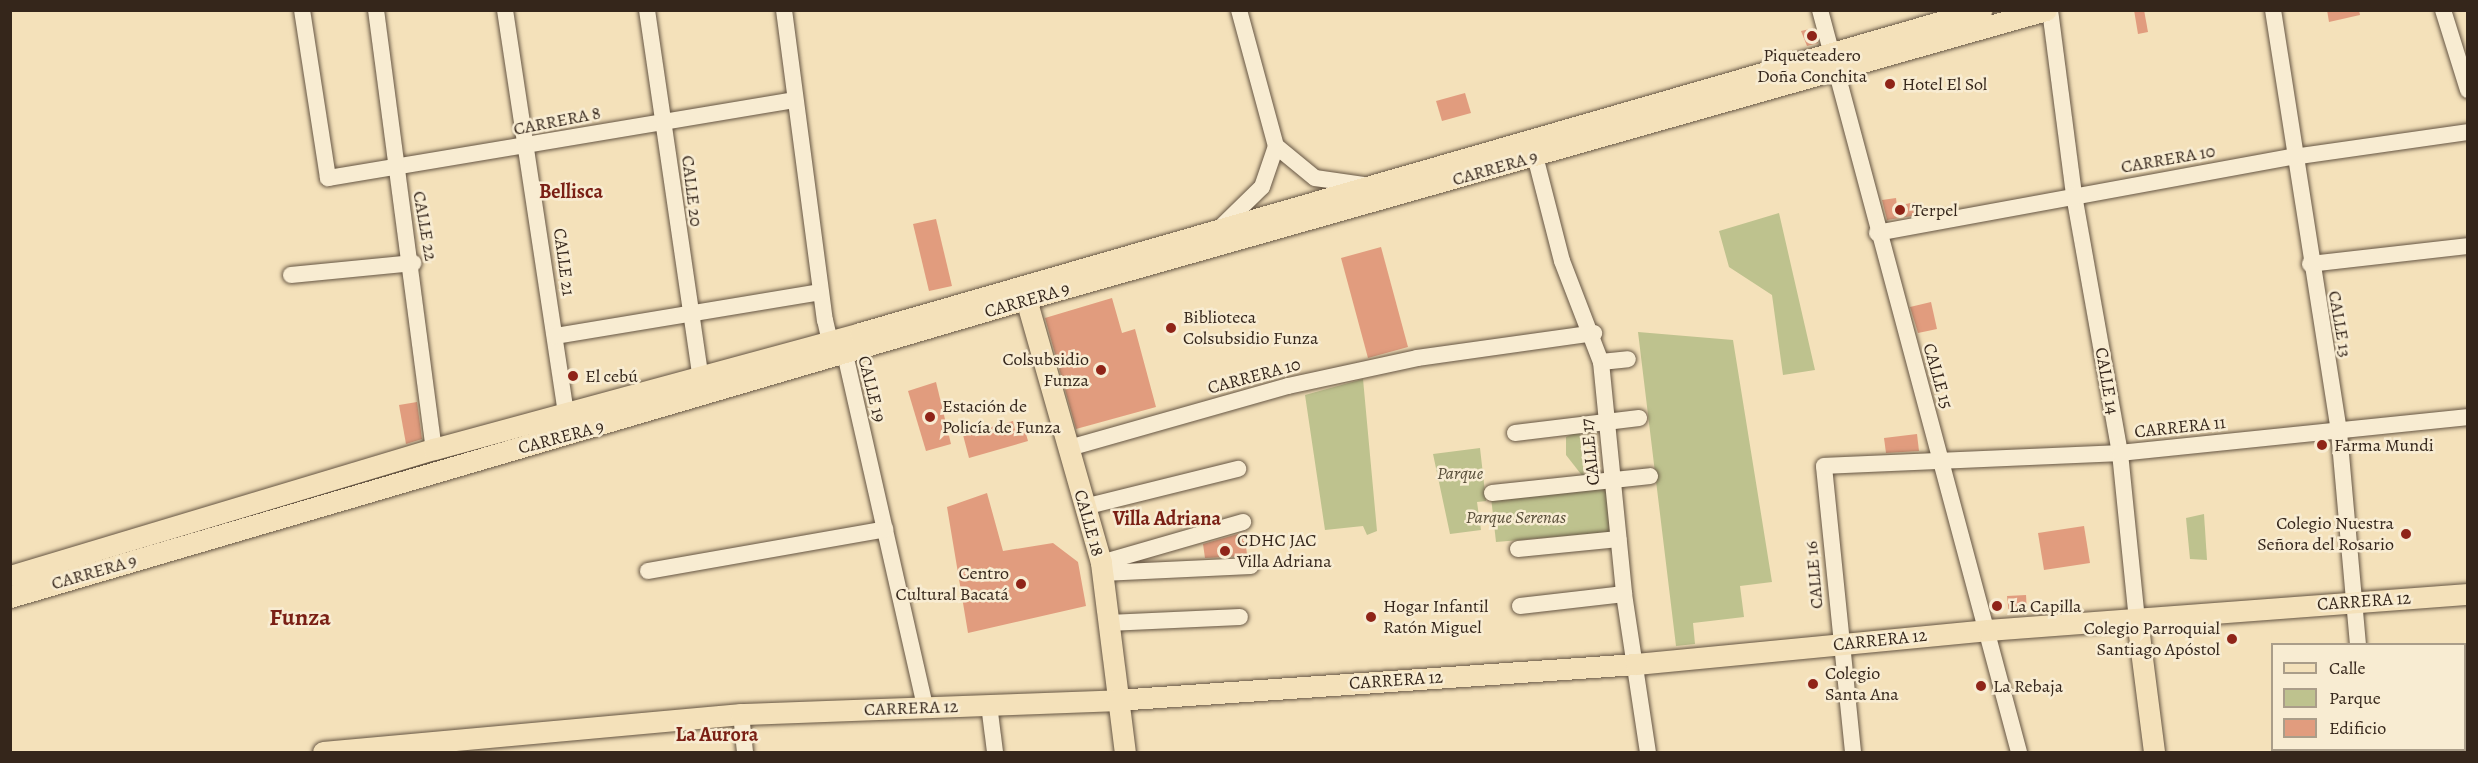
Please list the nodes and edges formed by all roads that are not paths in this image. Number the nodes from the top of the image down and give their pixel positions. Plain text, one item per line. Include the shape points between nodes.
1 (302, 10) edge
2 (376, 10) edge
3 (505, 10) edge
4 (647, 10) edge
5 (784, 10) edge
6 (1239, 10) edge
7 (1820, 10) edge
8 (1981, 10) edge
9 (2048, 10) edge
10 (2273, 10) edge
11 (2444, 10) edge
12 (1834, 63) junction
13 (2468, 90) edge
14 (794, 100) junction
15 (663, 121) junction
16 (2468, 132) edge
17 (1276, 146) junction
18 (528, 148) junction
19 (1535, 156) junction
20 (2293, 157) junction
21 (395, 167) junction
22 (1364, 185) junction
23 (2074, 195) junction
24 (1223, 225) junction
25 (1876, 233) junction
26 (2468, 246) edge
27 (413, 263) junction
28 (2310, 264) junction
29 (291, 275) dead end
30 (820, 292) junction
31 (1026, 299) junction
32 (688, 313) junction
33 (1594, 333) junction
34 (555, 336) junction
35 (837, 347) junction
36 (1628, 360) dead end
37 (1601, 362) junction
38 (700, 375) junction
39 (566, 412) junction
40 (2468, 417) edge
41 (1639, 418) dead end
42 (1606, 423) junction
43 (2338, 432) junction
44 (1515, 433) dead end
45 (434, 448) junction
46 (1069, 448) junction
47 (2120, 453) junction
48 (1943, 464) junction
49 (1824, 466) joint
50 (1238, 469) dead end
51 (1650, 476) dead end
52 (1612, 479) junction
53 (1492, 493) dead end
54 (1084, 507) junction
55 (1243, 522) dead end
56 (885, 530) junction
57 (1619, 538) junction
58 (1518, 549) dead end
59 (1251, 566) dead end
60 (1102, 568) junction
61 (648, 571) dead end
62 (10, 576) edge
63 (1624, 594) junction
64 (2468, 594) edge
65 (10, 597) edge
66 (2354, 602) junction
67 (1520, 606) dead end
68 (1240, 617) dead end
69 (2138, 619) junction
70 (1108, 623) junction
71 (1988, 630) junction
72 (2358, 643) edge
73 (1839, 645) junction
74 (1636, 664) junction
75 (1116, 700) junction
76 (989, 705) junction
77 (925, 707) junction
78 (741, 714) junction
79 (323, 753) edge
80 (746, 753) edge
81 (995, 753) edge
82 (1125, 753) edge
83 (1648, 753) edge
84 (1853, 753) edge
85 (2019, 753) edge
86 (2154, 753) edge

1 - 21 street, CARRERA 8 via 328,178
2 - 21 street, CALLE 22
3 - 18 street, CALLE 21
4 - 15 street, CALLE 20
5 - 14 street, CALLE 19
6 - 17 street
7 - 12 street, CALLE 15
8 - 12 main road, CARRERA 9
9 - 12 main road, CARRERA 9
9 - 23 street, CALLE 14
10 - 20 street, CALLE 13
11 - 13 street
12 - 19 main road, CARRERA 9
12 - 22 main road, CARRERA 9
12 - 25 street, CALLE 15
14 - 15 street, CARRERA 8
14 - 30 street, CALLE 19
15 - 18 street, CARRERA 8
15 - 32 street, CALLE 20
16 - 20 street, CARRERA 10
17 - 22 street via 1315,178
17 - 24 street via 1262,187
18 - 21 street, CARRERA 8
18 - 34 street, CALLE 21
19 - 31 main road, CARRERA 9
19 - 33 street, CALLE 17 via 1562,261
20 - 23 street, CARRERA 10
20 - 28 street, CALLE 13
21 - 27 street, CALLE 22
22 - 24 main road, CARRERA 9
23 - 25 street, CARRERA 10
23 - 47 street, CALLE 14
24 - 35 main road, CARRERA 9
25 - 48 street, CALLE 15
26 - 28 street
27 - 29 street
27 - 45 street, CALLE 22
28 - 43 street, CALLE 13
30 - 32 street
30 - 35 street, CALLE 19
31 - 35 main road, CARRERA 9
31 - 46 main road, CALLE 18
32 - 34 street
32 - 38 street, CALLE 20
33 - 37 street, CALLE 17
33 - 46 street, CARRERA 10 via 1417,358 1288,386
34 - 39 street, CALLE 21
35 - 38 main road, CARRERA 9
35 - 56 street, CALLE 19
35 - 65 main road, CARRERA 9
36 - 37 street
37 - 42 street, CALLE 17
38 - 39 main road, CARRERA 9
39 - 45 main road, CARRERA 9
40 - 43 street, CARRERA 11
41 - 42 street
42 - 44 street
42 - 52 street, CALLE 17
43 - 47 street, CARRERA 11
43 - 66 street, CALLE 13
45 - 62 main road, CARRERA 9
46 - 54 main road, CALLE 18
47 - 48 street, CARRERA 11
47 - 69 street, CALLE 14
48 - 49 street, CARRERA 11
48 - 71 street, CALLE 15
49 - 73 street, CALLE 16
50 - 54 street
51 - 52 street
52 - 53 street
52 - 57 street, CALLE 17
54 - 60 main road, CALLE 18
55 - 60 street
56 - 61 street
56 - 77 street, CALLE 19
57 - 58 street
57 - 63 street, CALLE 17
59 - 60 street
60 - 70 main road, CALLE 18
63 - 67 street
63 - 74 street, CALLE 17
64 - 66 main road, CARRERA 12
66 - 69 main road, CARRERA 12
66 - 72 street, CALLE 13
68 - 70 street
69 - 71 main road, CARRERA 12
69 - 86 main road, CALLE 14
70 - 75 main road, CALLE 18
71 - 73 main road, CARRERA 12
71 - 85 street, CALLE 15
73 - 74 main road, CARRERA 12
73 - 84 street, CALLE 16
74 - 75 main road, CARRERA 12
74 - 83 street, CALLE 17
75 - 76 main road, CARRERA 12
75 - 82 main road, CALLE 18
76 - 77 main road, CARRERA 12
76 - 81 street
77 - 78 main road, CARRERA 12
78 - 79 main road, CARRERA 12
78 - 80 street

